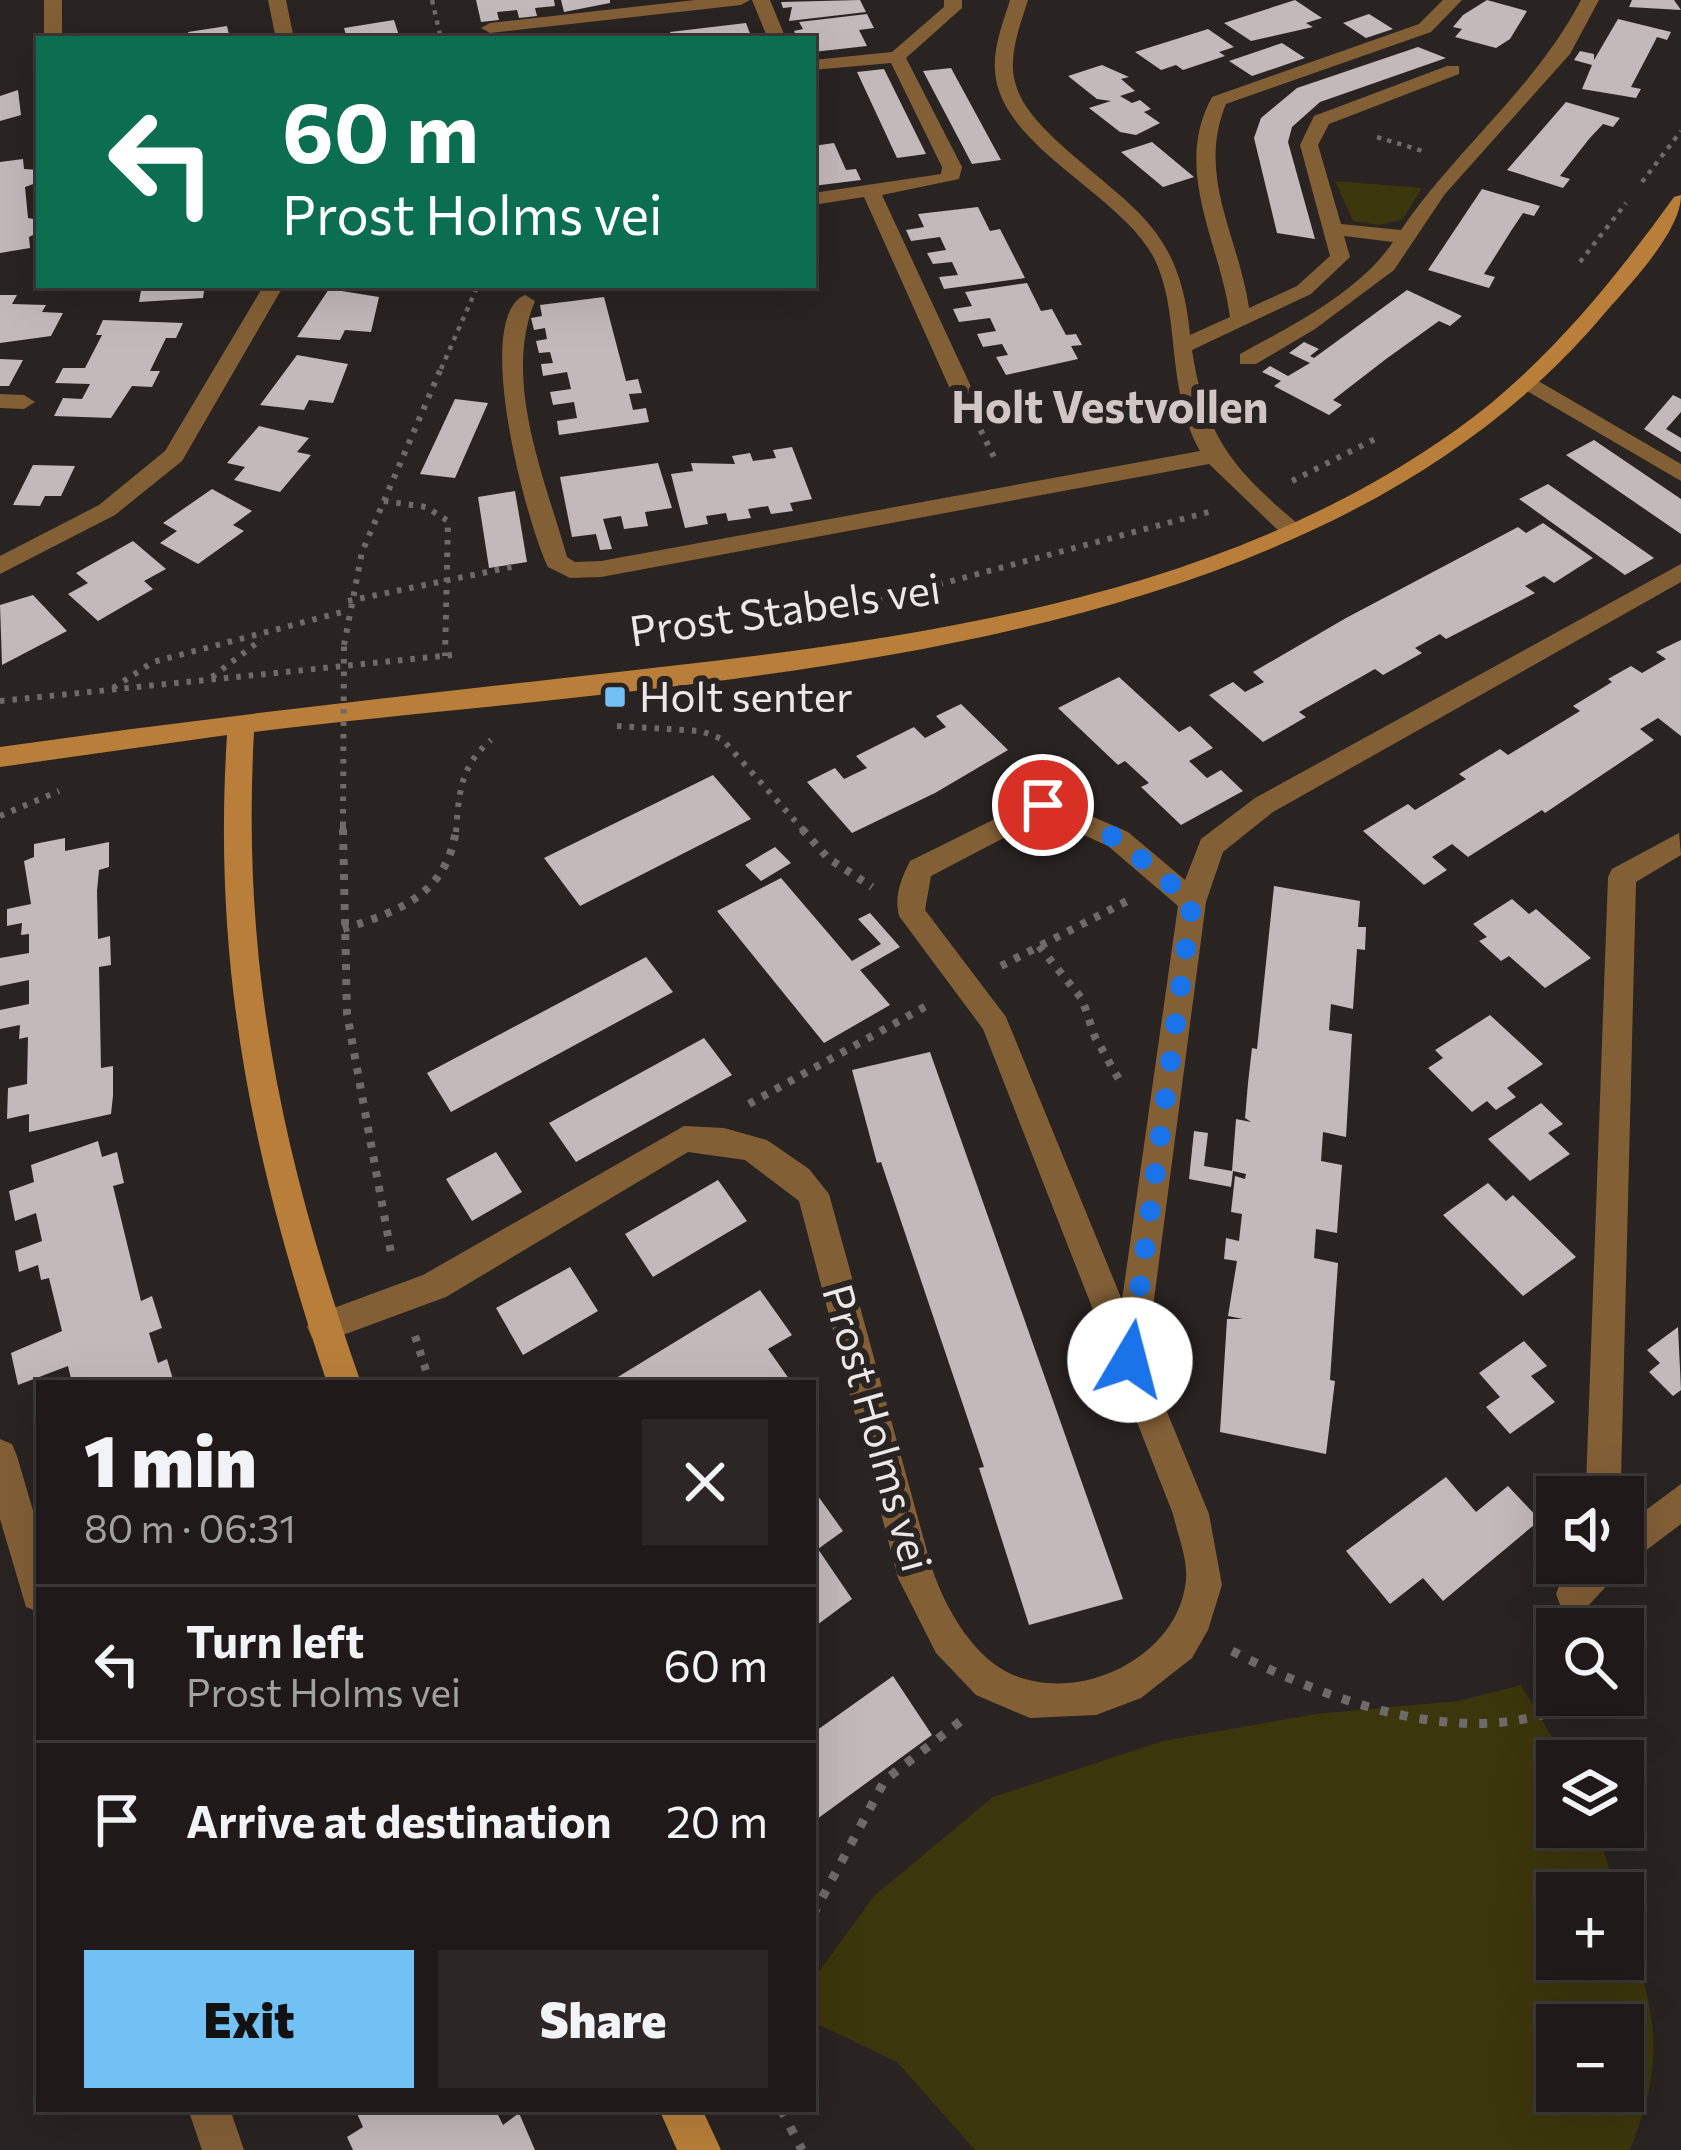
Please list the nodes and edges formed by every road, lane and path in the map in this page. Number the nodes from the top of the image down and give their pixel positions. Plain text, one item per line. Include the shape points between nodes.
1 (52, 0) edge
2 (277, 0) edge
3 (432, 0) edge
4 (741, 0) edge
5 (761, 0) edge
6 (953, 0) edge
7 (1019, 0) edge
8 (1453, 0) edge
9 (1590, 0) edge
10 (490, 28) dead end
11 (53, 36) edge
12 (284, 36) edge
13 (440, 36) edge
14 (776, 36) edge
15 (897, 57) junction
16 (816, 65) edge
17 (1453, 70) dead end
18 (1321, 120) junction
19 (1681, 131) edge
20 (1462, 162) junction
21 (871, 192) junction
22 (816, 199) edge
23 (1681, 201) edge
24 (1336, 230) junction
25 (1406, 237) junction
26 (1568, 276) dead end
27 (272, 288) edge
28 (477, 288) edge
29 (525, 301) dead end
30 (1241, 322) junction
31 (1181, 346) junction
32 (1248, 359) dead end
33 (1528, 382) junction
34 (962, 391) joint
35 (1386, 432) dead end
36 (1212, 456) junction
37 (1681, 474) edge
38 (1286, 484) dead end
39 (1014, 492) junction
40 (384, 501) junction
41 (1221, 509) dead end
42 (1291, 530) junction
43 (556, 561) junction
44 (0, 566) edge
45 (1681, 572) edge
46 (448, 581) junction
47 (348, 601) junction
48 (851, 608) dead end
49 (346, 611) junction
50 (278, 629) junction
51 (464, 654) dead end
52 (445, 656) junction
53 (211, 678) junction
54 (112, 689) junction
55 (0, 701) edge
56 (609, 721) dead end
57 (241, 725) junction
58 (499, 736) dead end
59 (0, 758) edge
60 (1679, 843) edge
61 (910, 895) junction
62 (1192, 902) junction
63 (1106, 912) dead end
64 (343, 928) junction
65 (1039, 946) junction
66 (1028, 952) dead end
67 (936, 1001) dead end
68 (789, 1082) dead end
69 (1162, 1129) junction
70 (403, 1300) junction
71 (324, 1328) junction
72 (1130, 1360) junction
73 (343, 1380) edge
74 (429, 1380) edge
75 (0, 1456) edge
76 (1604, 1476) edge
77 (1681, 1502) edge
78 (1644, 1523) edge
79 (36, 1583) edge
80 (1585, 1584) edge
81 (1574, 1594) dead end
82 (1192, 1624) junction
83 (997, 1687) junction
84 (1536, 1715) edge
85 (816, 1909) edge
86 (210, 2112) edge
87 (681, 2112) edge
88 (783, 2112) edge
89 (223, 2150) edge
90 (700, 2150) edge
91 (802, 2150) edge

1 - 11 street
2 - 12 street
3 - 13 path
4 - 10 street
5 - 14 street
6 - 15 street
7 - 31 street via 1002,67 1008,90 1044,136 1146,230 1174,287
8 - 30 street via 1425,28 1218,101 1201,161
9 - 20 street via 1553,64
15 - 16 street
15 - 21 street via 952,166 949,178 930,185
17 - 18 street
18 - 20 path
18 - 24 street via 1309,146
19 - 26 path
20 - 25 street
21 - 22 street
21 - 34 street
23 - 33 street, Prost Stabels vei via 1602,306
24 - 25 street
24 - 30 street via 1340,257 1326,273
25 - 32 street via 1372,280
27 - 44 street via 174,457 107,509
28 - 40 path
29 - 43 street via 512,319 514,390
30 - 31 street
31 - 36 street via 1191,417
33 - 37 street
33 - 42 street, Prost Stabels vei via 1414,468
34 - 39 path
35 - 38 path
36 - 39 street
36 - 42 street
39 - 43 street via 601,569 570,570
40 - 46 path via 443,515 452,536
40 - 47 path
41 - 48 path via 1026,569
42 - 57 street, Prost Stabels vei via 1115,593 917,640
43 - 46 path
45 - 62 street via 1264,805 1211,846
46 - 47 path
46 - 52 path
47 - 49 path
49 - 50 path
49 - 64 path, bridge
50 - 53 path
50 - 54 path via 153,662
51 - 52 path
52 - 53 path
53 - 54 path
54 - 55 path
56 - 61 path via 627,730 713,734 848,875
57 - 59 street, Prost Stabels vei
57 - 71 street via 233,828 248,1043 282,1195
58 - 64 path via 467,766 449,864 433,893 400,914
60 - 76 street via 1622,877
61 - 62 street via 920,869 1043,805 1118,839
61 - 72 street via 913,917 990,1012
62 - 69 street
63 - 65 path
64 - 70 path via 356,1080
65 - 66 path
65 - 69 path via 1082,999 1130,1096
67 - 68 path
69 - 72 street
70 - 71 street, Prost Holms vei
70 - 74 path
70 - 83 street, Prost Holms vei via 684,1139 727,1139 777,1157 813,1194 928,1607
71 - 73 street
72 - 82 street via 1191,1514 1205,1582
75 - 79 street
77 - 78 street
80 - 81 street
82 - 83 street via 1149,1674 1118,1690 1055,1700
82 - 84 path via 1278,1676 1339,1700 1486,1720
83 - 85 path via 885,1780
86 - 89 street
87 - 90 street
88 - 91 path

